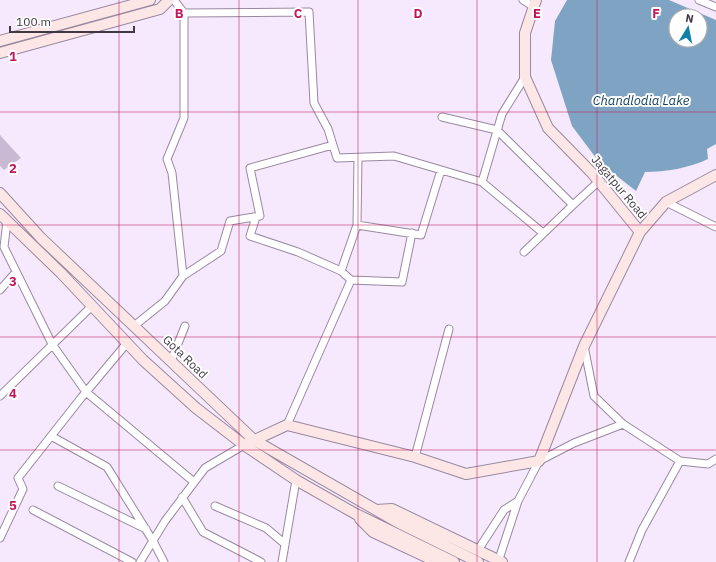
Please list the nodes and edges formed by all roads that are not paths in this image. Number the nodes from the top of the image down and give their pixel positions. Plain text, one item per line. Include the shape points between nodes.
1 (150, 0) edge
2 (169, 0) edge
3 (174, 0) edge
4 (523, 0) edge
5 (699, 0) edge
6 (535, 4) edge
7 (716, 7) edge
8 (184, 13) junction
9 (28, 34) junction
10 (0, 41) edge
11 (31, 44) junction
12 (0, 53) edge
13 (525, 77) junction
14 (442, 117) dead end
15 (497, 130) junction
16 (333, 145) junction
17 (358, 158) junction
18 (441, 170) junction
19 (716, 174) edge
20 (482, 182) junction
21 (598, 182) junction
22 (0, 193) edge
23 (666, 202) junction
24 (572, 206) junction
25 (4, 217) edge
26 (256, 217) junction
27 (357, 225) junction
28 (716, 226) edge
29 (640, 232) junction
30 (412, 233) junction
31 (543, 233) junction
32 (3, 238) edge
33 (524, 252) dead end
34 (341, 271) junction
35 (16, 272) junction
36 (183, 276) junction
37 (351, 280) junction
38 (0, 290) edge
39 (92, 306) junction
40 (134, 326) junction
41 (185, 326) dead end
42 (449, 329) dead end
43 (127, 343) junction
44 (52, 344) junction
45 (584, 346) junction
46 (171, 361) junction
47 (86, 392) junction
48 (0, 396) edge
49 (623, 424) junction
50 (287, 425) junction
51 (51, 436) junction
52 (254, 440) junction
53 (244, 445) junction
54 (415, 457) junction
55 (716, 459) edge
56 (539, 461) junction
57 (680, 461) junction
58 (296, 480) junction
59 (194, 482) junction
60 (58, 486) dead end
61 (182, 497) junction
62 (518, 501) junction
63 (216, 506) dead end
64 (33, 510) dead end
65 (376, 510) junction
66 (354, 514) junction
67 (146, 529) junction
68 (0, 538) edge
69 (153, 540) junction
70 (285, 544) junction
71 (478, 550) junction
72 (418, 557) edge
73 (499, 561) edge
74 (132, 562) edge
75 (140, 562) edge
76 (164, 562) edge
77 (261, 562) edge
78 (282, 562) edge
79 (437, 562) edge
80 (454, 562) edge
81 (478, 562) edge
82 (629, 562) edge

1 - 9 street
2 - 11 street via 160,9
3 - 8 street
4 - 6 street
5 - 7 street
6 - 13 street, Jagatpur Road via 525,33
8 - 16 street via 309,12 314,102
8 - 36 street via 184,118 167,159 172,173
9 - 10 street
9 - 11 street
11 - 12 street
13 - 15 street via 502,114
13 - 21 street, Jagatpur Road via 548,128
14 - 15 street
15 - 20 street
15 - 24 street
16 - 17 street via 337,158
16 - 26 street via 250,168 260,216
17 - 18 street via 394,156
17 - 27 street
18 - 20 street
18 - 30 street via 421,235
19 - 23 street
20 - 31 street
21 - 24 street
21 - 29 street, Jagatpur Road
22 - 40 street, Gota Road via 41,238
23 - 28 street
23 - 29 street
24 - 31 street
25 - 32 street
25 - 39 street
26 - 34 street via 250,236 298,252
26 - 36 street via 230,221 221,251
27 - 30 street
27 - 34 street
29 - 45 street, Jagatpur Road
30 - 37 street via 402,282
31 - 33 street
32 - 35 street via 4,247
34 - 37 street
35 - 38 street
35 - 44 street
36 - 40 street via 165,301
37 - 50 street
39 - 43 street
39 - 44 street
40 - 46 street, Gota Road
41 - 46 street
42 - 54 street
43 - 47 street
43 - 53 street via 142,360 196,408
44 - 47 street
44 - 48 street
45 - 49 street via 594,396
45 - 56 street, Jagatpur Road
46 - 52 street, Gota Road
47 - 51 street
47 - 59 street
49 - 56 street via 574,443
49 - 57 street
50 - 52 street
50 - 54 street
51 - 67 street via 107,467
51 - 68 street via 18,478 23,489
52 - 53 street
52 - 65 street, Gota Road
53 - 58 street
53 - 59 street via 205,468
54 - 56 street via 466,474
55 - 57 street via 708,464
56 - 62 street
57 - 82 street via 642,530
58 - 66 street
58 - 70 street
59 - 61 street
60 - 67 street
61 - 69 street
61 - 77 street via 203,532
62 - 71 street via 504,510
62 - 73 street
63 - 70 street via 266,528
64 - 74 street
65 - 71 street via 392,509
65 - 81 street, Gota Road
66 - 72 street via 373,532
66 - 80 street
67 - 69 street
69 - 75 street
69 - 76 street
70 - 78 street
71 - 73 street
72 - 79 street

